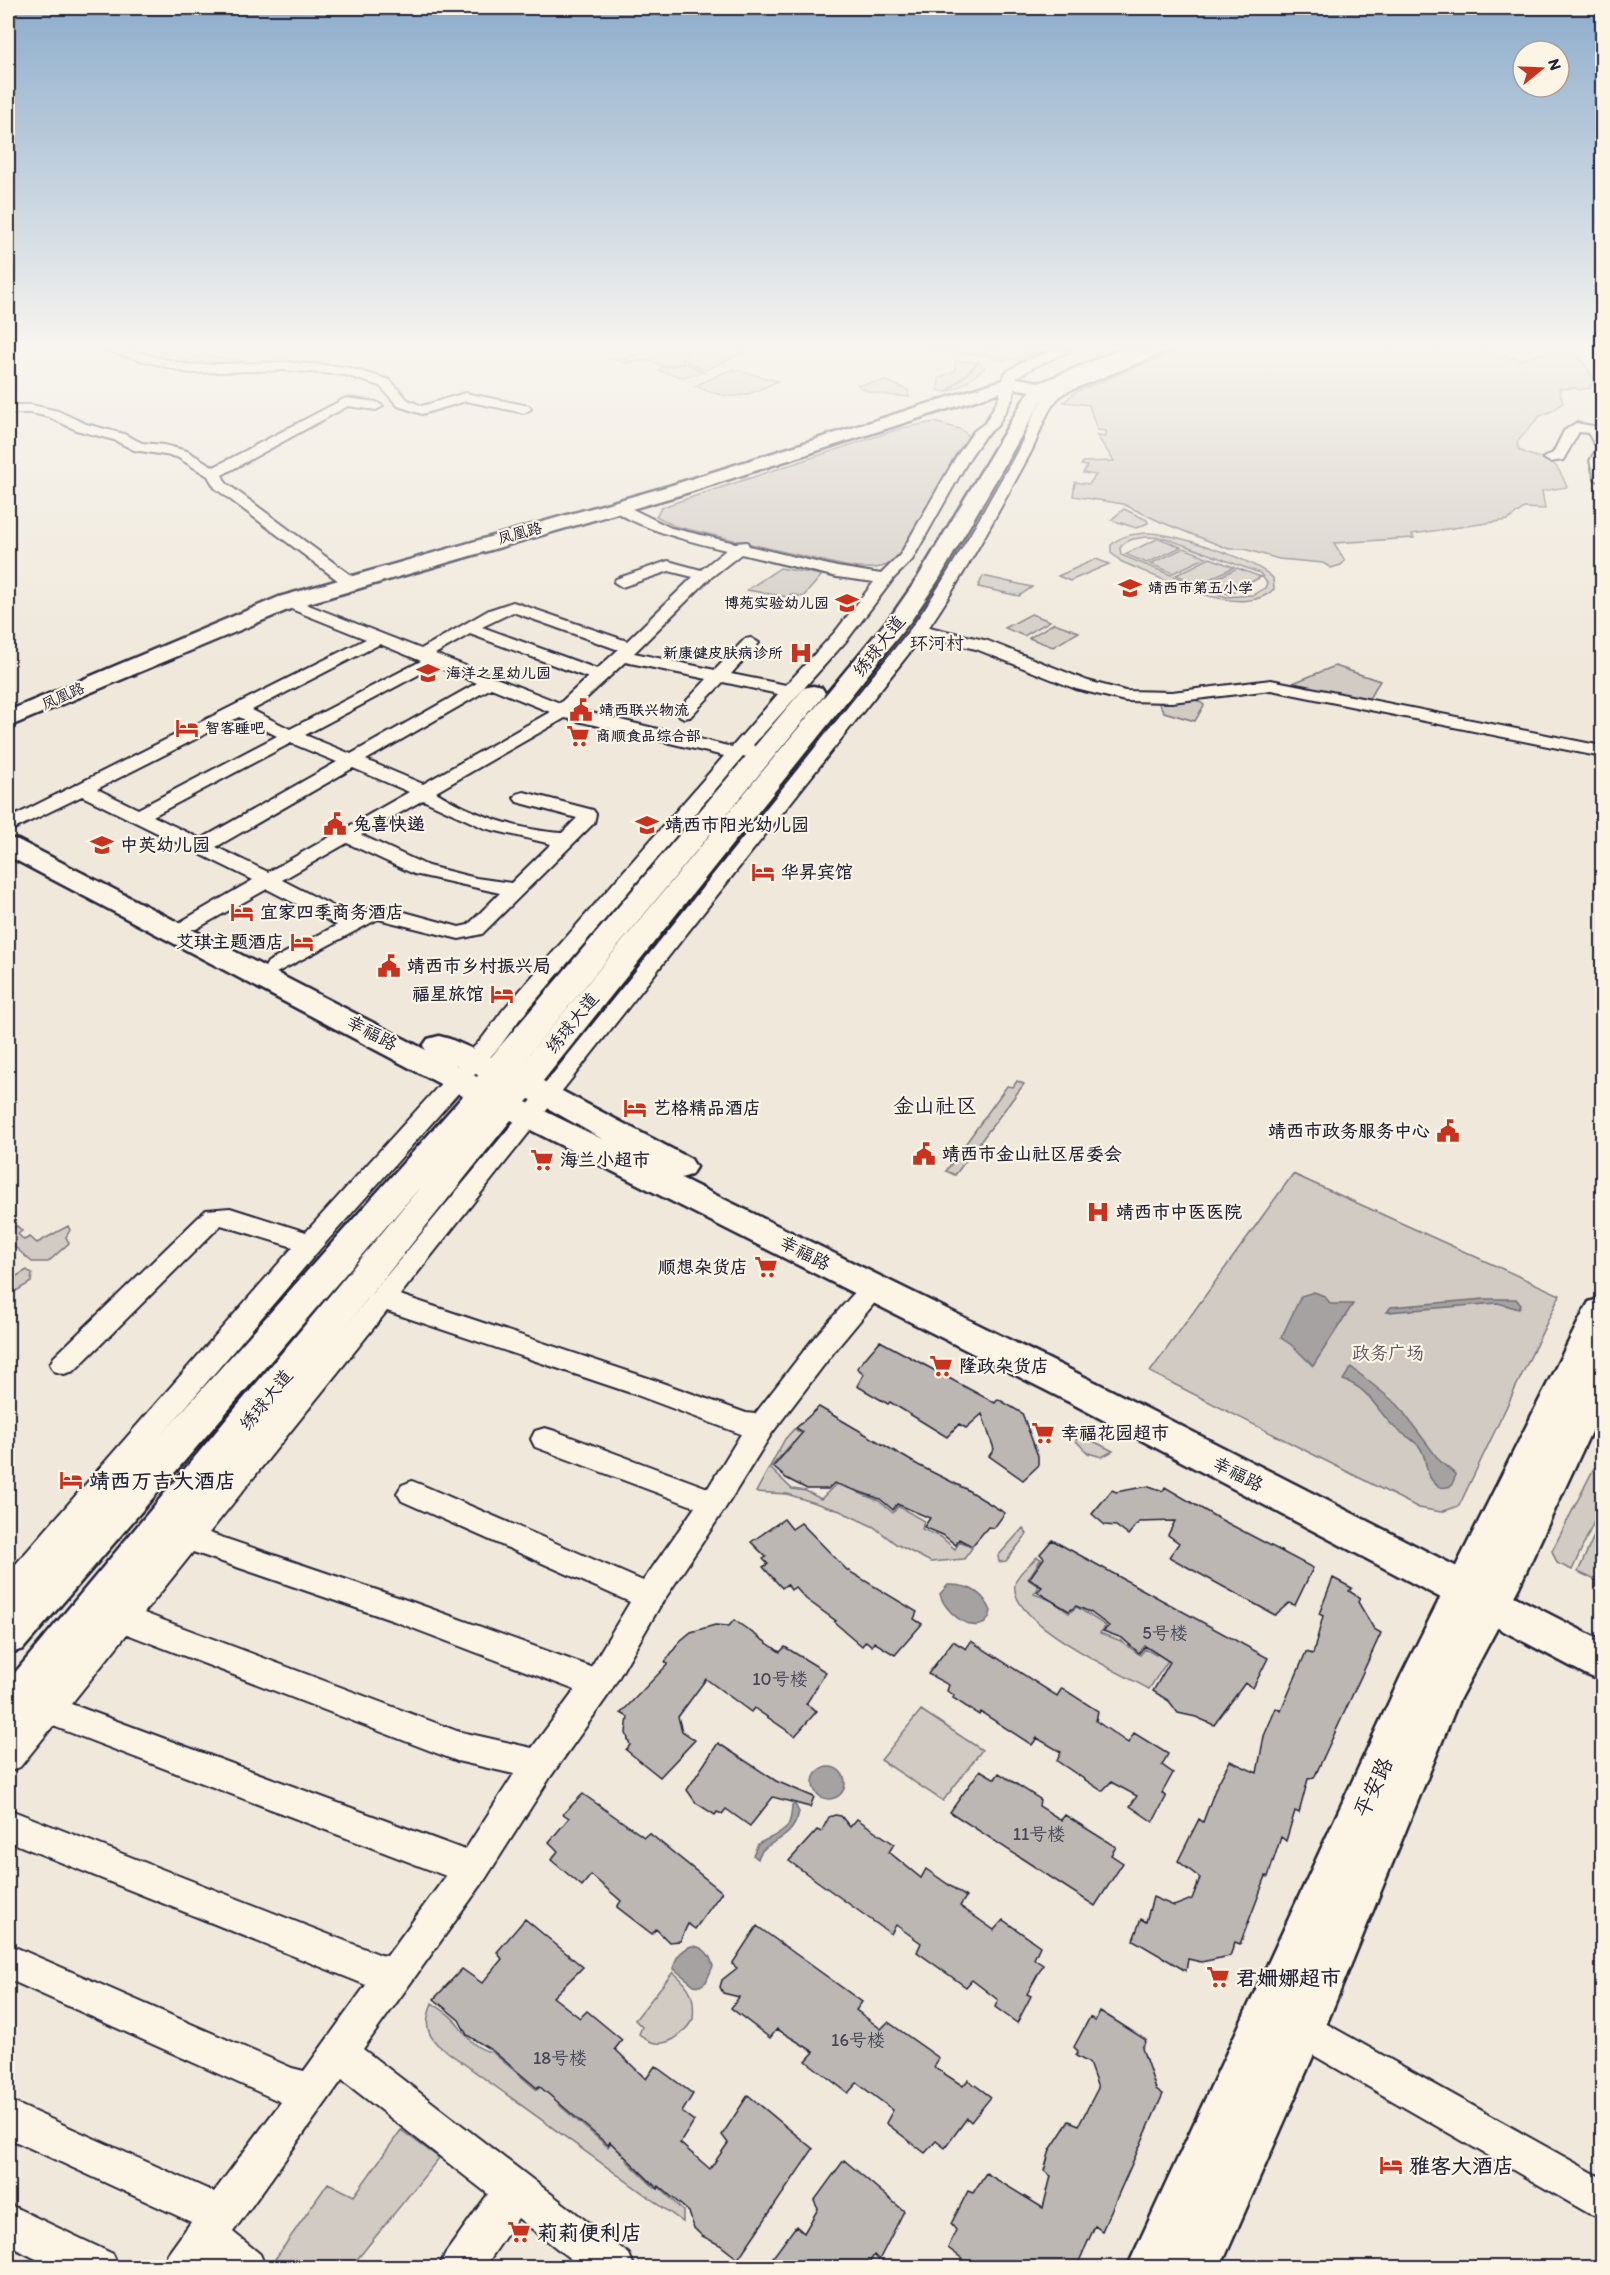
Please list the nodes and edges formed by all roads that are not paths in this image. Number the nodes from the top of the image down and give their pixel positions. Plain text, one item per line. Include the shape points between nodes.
1 (186, 456) edge
2 (245, 456) edge
3 (795, 456) edge
4 (964, 456) edge
5 (982, 456) edge
6 (1000, 456) edge
7 (1019, 456) edge
8 (1558, 456) edge
9 (1599, 456) edge
10 (1550, 458) dead end
11 (214, 473) junction
12 (1602, 479) edge
13 (985, 500) junction
14 (624, 508) junction
15 (736, 545) junction
16 (696, 573) junction
17 (887, 577) junction
18 (350, 582) junction
19 (622, 582) dead end
20 (285, 605) junction
21 (469, 628) junction
22 (918, 632) junction
23 (373, 642) junction
24 (751, 644) dead end
25 (857, 644) junction
26 (621, 651) junction
27 (825, 654) junction
28 (425, 659) junction
29 (592, 673) junction
30 (722, 676) junction
31 (485, 685) junction
32 (802, 700) junction
33 (237, 709) junction
34 (557, 710) junction
35 (684, 713) dead end
36 (850, 715) junction
37 (8, 720) edge
38 (8, 728) edge
39 (291, 736) junction
40 (767, 746) junction
41 (1602, 752) edge
42 (734, 757) junction
43 (350, 761) junction
44 (82, 789) junction
45 (420, 789) junction
46 (524, 798) dead end
47 (138, 816) junction
48 (8, 826) edge
49 (8, 834) edge
50 (710, 834) junction
51 (345, 835) junction
52 (668, 836) junction
53 (753, 836) junction
54 (566, 839) junction
55 (8, 846) edge
56 (203, 846) junction
57 (266, 879) junction
58 (514, 889) junction
59 (592, 922) junction
60 (638, 922) junction
61 (186, 923) junction
62 (351, 924) junction
63 (680, 928) junction
64 (276, 967) junction
65 (583, 1049) junction
66 (507, 1084) junction
67 (311, 1243) junction
68 (349, 1246) junction
69 (288, 1269) junction
70 (874, 1288) junction
71 (386, 1293) junction
72 (341, 1309) junction
73 (1602, 1311) edge
74 (64, 1364) dead end
75 (1602, 1370) edge
76 (762, 1425) junction
77 (545, 1439) dead end
78 (412, 1493) dead end
79 (714, 1502) junction
80 (104, 1527) junction
81 (189, 1538) junction
82 (44, 1552) junction
83 (1482, 1590) junction
84 (8, 1594) edge
85 (649, 1597) junction
86 (120, 1618) junction
87 (8, 1636) edge
88 (1602, 1638) edge
89 (1602, 1662) edge
90 (598, 1684) junction
91 (46, 1708) junction
92 (8, 1713) edge
93 (8, 1757) edge
94 (539, 1765) junction
95 (8, 1825) edge
96 (472, 1869) junction
97 (8, 1960) edge
98 (395, 1974) junction
99 (1300, 2027) junction
100 (338, 2053) junction
101 (313, 2091) junction
102 (8, 2119) edge
103 (514, 2190) junction
104 (1602, 2199) edge
105 (8, 2224) edge
106 (213, 2225) junction
107 (99, 2268) edge
108 (182, 2268) edge
109 (246, 2268) edge
110 (459, 2268) edge
111 (615, 2268) edge
112 (1155, 2268) edge
113 (1191, 2268) edge

1 - 11 street
2 - 11 street
3 - 14 main road, 凤凰路
4 - 17 street via 906,556
5 - 25 main road, 绣球大道 via 930,545
6 - 13 main road, 绣球大道
7 - 13 street
8 - 10 street
9 - 12 street
11 - 18 street via 233,495
13 - 22 street via 951,583
13 - 32 main road, 绣球大道 via 910,606
14 - 15 street via 659,529
14 - 18 main road, 凤凰路
14 - 20 main road, 凤凰路
15 - 16 street
15 - 17 street via 837,572
15 - 26 street
16 - 19 street via 668,566
16 - 26 street
17 - 27 street
18 - 20 main road, 凤凰路
20 - 23 street
20 - 28 street
20 - 37 main road, 凤凰路
20 - 38 main road, 凤凰路
21 - 26 street via 495,613 519,608
21 - 28 street
21 - 29 street
22 - 36 street
22 - 41 street via 982,645 1082,685 1125,696 1172,697 1271,685
23 - 28 street
23 - 33 street
24 - 30 street
25 - 27 street
25 - 32 main road, 绣球大道
26 - 29 street
26 - 30 street
26 - 34 street
27 - 32 street
28 - 31 street
28 - 34 street
28 - 39 street
29 - 34 street
30 - 32 street
30 - 35 street
31 - 34 street
31 - 43 street
32 - 36 street
32 - 40 main road, 绣球大道
32 - 42 street
32 - 50 main road, 绣球大道
33 - 39 street
33 - 44 street
34 - 42 street via 600,731
34 - 45 street
36 - 53 street
39 - 43 street
39 - 47 street
40 - 42 street
40 - 50 main road, 绣球大道
42 - 52 street
43 - 45 street
43 - 56 street
44 - 47 street
44 - 48 street
45 - 51 street
45 - 54 street via 485,822
45 - 57 street
46 - 54 street via 586,814 585,821
47 - 56 street
49 - 61 main road, 幸福路
50 - 52 street
50 - 53 street
50 - 60 main road, 绣球大道
51 - 57 street
51 - 58 street via 421,870
52 - 59 street
53 - 63 street
54 - 58 street
55 - 66 main road, 幸福路 via 266,978
56 - 57 street
57 - 61 street
57 - 62 street
58 - 62 street via 469,933 386,913 374,913
59 - 60 street
59 - 66 street
60 - 63 street
60 - 66 main road, 绣球大道
60 - 66 main road, 绣球大道
61 - 64 main road, 幸福路
62 - 64 street
63 - 65 street
64 - 66 main road, 幸福路
65 - 66 street
65 - 66 street
66 - 67 street
66 - 68 main road, 绣球大道
66 - 70 main road, 幸福路
66 - 71 street
66 - 72 main road, 绣球大道
66 - 83 main road, 幸福路 via 877,1266
67 - 69 street
67 - 74 street via 230,1217 214,1216
68 - 69 street
68 - 80 main road, 绣球大道
69 - 82 street
70 - 76 street
70 - 83 main road, 幸福路
71 - 72 street
71 - 76 street via 744,1424
71 - 81 street
72 - 92 main road, 绣球大道
73 - 83 main road, 平安路
75 - 83 main road, 平安路 via 1530,1515
76 - 79 street
77 - 79 street
78 - 85 street
79 - 85 street
80 - 82 street
80 - 87 main road, 绣球大道
81 - 86 street
81 - 90 street
82 - 84 street
83 - 88 main road, 幸福路
83 - 89 main road, 幸福路
83 - 99 main road, 平安路
83 - 112 main road, 平安路 via 1420,1684
85 - 90 street
86 - 91 street
86 - 94 street via 457,1746
90 - 94 street
91 - 93 street
91 - 96 street
94 - 96 street
95 - 98 street via 381,1972
96 - 98 street
97 - 101 street via 291,2087
98 - 100 street
99 - 104 street
99 - 113 main road, 平安路
100 - 101 street
100 - 103 street
101 - 106 street
102 - 106 street
103 - 110 street
103 - 111 street
105 - 107 street
106 - 108 street
106 - 109 street

